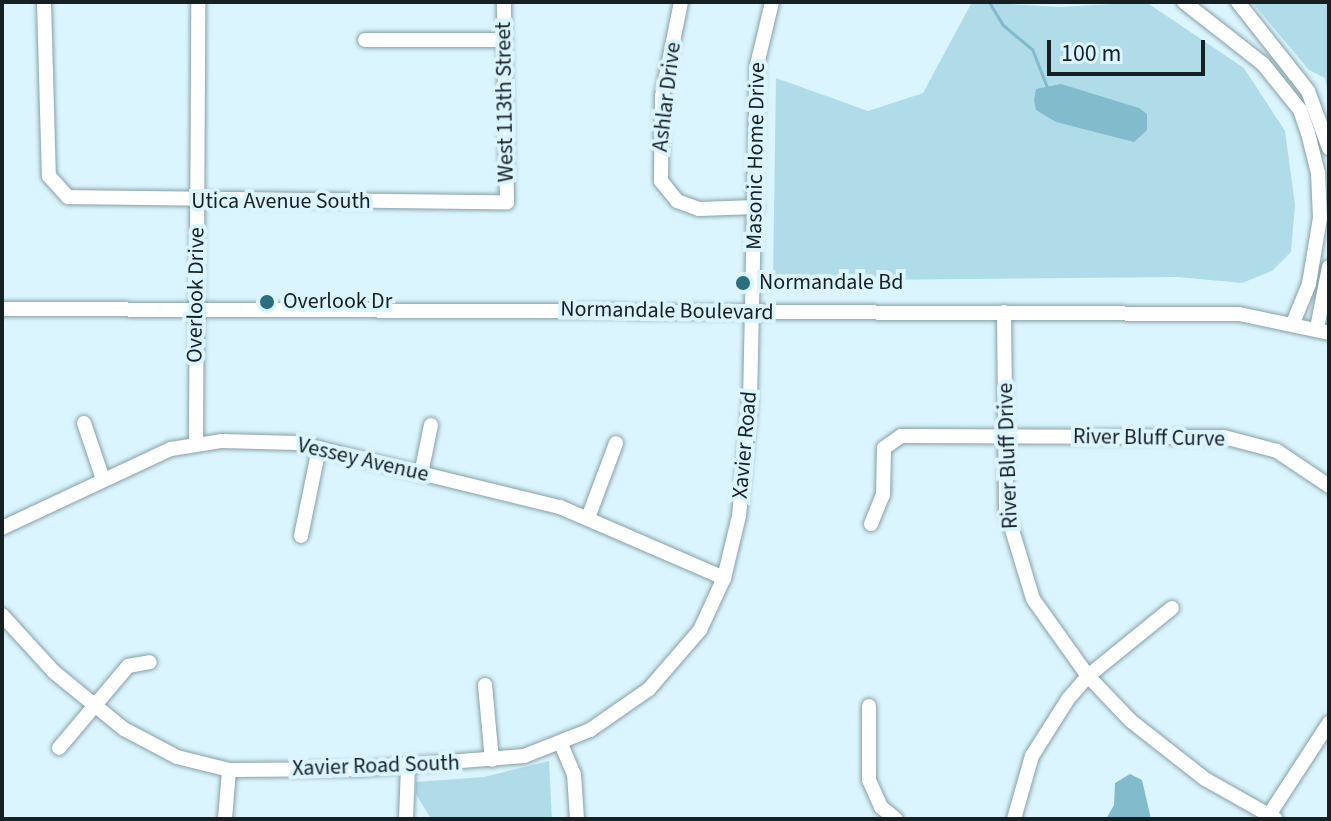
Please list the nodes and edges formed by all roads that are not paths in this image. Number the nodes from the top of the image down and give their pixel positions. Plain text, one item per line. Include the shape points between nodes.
1 (44, 2) edge
2 (198, 2) edge
3 (504, 2) edge
4 (681, 2) edge
5 (772, 2) edge
6 (1184, 2) edge
7 (1238, 2) edge
8 (365, 40) dead end
9 (504, 40) junction
10 (1329, 148) edge
11 (197, 201) junction
12 (507, 202) joint
13 (756, 207) junction
14 (1329, 267) edge
15 (2, 309) edge
16 (197, 309) junction
17 (751, 311) junction
18 (1004, 312) junction
19 (1293, 323) junction
20 (1323, 331) edge
21 (84, 423) dead end
22 (431, 425) dead end
23 (1004, 437) junction
24 (616, 443) dead end
25 (196, 444) junction
26 (319, 448) junction
27 (421, 474) junction
28 (103, 479) junction
29 (1329, 486) edge
30 (588, 518) junction
31 (871, 524) dead end
32 (2, 528) edge
33 (301, 536) dead end
34 (724, 578) junction
35 (1172, 608) dead end
36 (2, 615) edge
37 (150, 662) dead end
38 (1088, 676) junction
39 (485, 685) dead end
40 (92, 706) junction
41 (869, 706) dead end
42 (1329, 723) edge
43 (561, 744) junction
44 (59, 748) dead end
45 (492, 760) junction
46 (408, 766) junction
47 (229, 770) junction
48 (1272, 817) edge
49 (225, 819) edge
50 (406, 819) edge
51 (577, 819) edge
52 (896, 819) edge
53 (1014, 819) edge

1 - 11 street, Utica Avenue South via 48,168 58,191 80,201
2 - 11 street, Overlook Drive
3 - 9 street, West 113th Street
4 - 13 street, Ashlar Drive via 662,96 661,181 677,201 699,209
5 - 13 street, Masonic Home Drive via 757,65
6 - 19 street via 1263,64 1300,110 1308,133 1318,173 1320,218 1309,284
7 - 10 street via 1308,91
8 - 9 street
9 - 12 street, West 113th Street
11 - 12 street, Utica Avenue South
11 - 16 street, Overlook Drive
13 - 17 street, Masonic Home Drive
14 - 20 street
15 - 16 street, Normandale Boulevard
16 - 17 street, Normandale Boulevard
16 - 25 street, Overlook Drive
17 - 18 street, Normandale Boulevard
17 - 34 street, Xavier Road via 747,459
18 - 19 street, Normandale Boulevard via 1239,314
18 - 23 street, River Bluff Drive
19 - 20 street, Normandale Boulevard
21 - 28 street
22 - 27 street
23 - 29 street, River Bluff Curve via 1224,437 1277,451
23 - 31 street, River Bluff Curve via 894,437 884,448 883,495
23 - 38 street, River Bluff Drive via 1006,510 1020,570 1049,625
24 - 30 street
25 - 26 street, Vessey Avenue via 281,442
25 - 28 street, Vessey Avenue via 146,458
26 - 27 street, Vessey Avenue
26 - 33 street
27 - 30 street, Vessey Avenue
28 - 32 street, Vessey Avenue
30 - 34 street, Vessey Avenue
34 - 43 street, Xavier Road South via 700,630 649,689
35 - 38 street
36 - 40 street, Xavier Road South
37 - 40 street via 128,666
38 - 48 street, River Bluff Drive via 1166,752
38 - 53 street via 1032,756
39 - 45 street
40 - 44 street
40 - 47 street, Xavier Road South via 150,745
41 - 52 street via 869,780 881,807
42 - 48 street
43 - 45 street, Xavier Road South
43 - 51 street via 574,774
45 - 46 street, Xavier Road South
46 - 47 street, Xavier Road South
46 - 50 street
47 - 49 street

